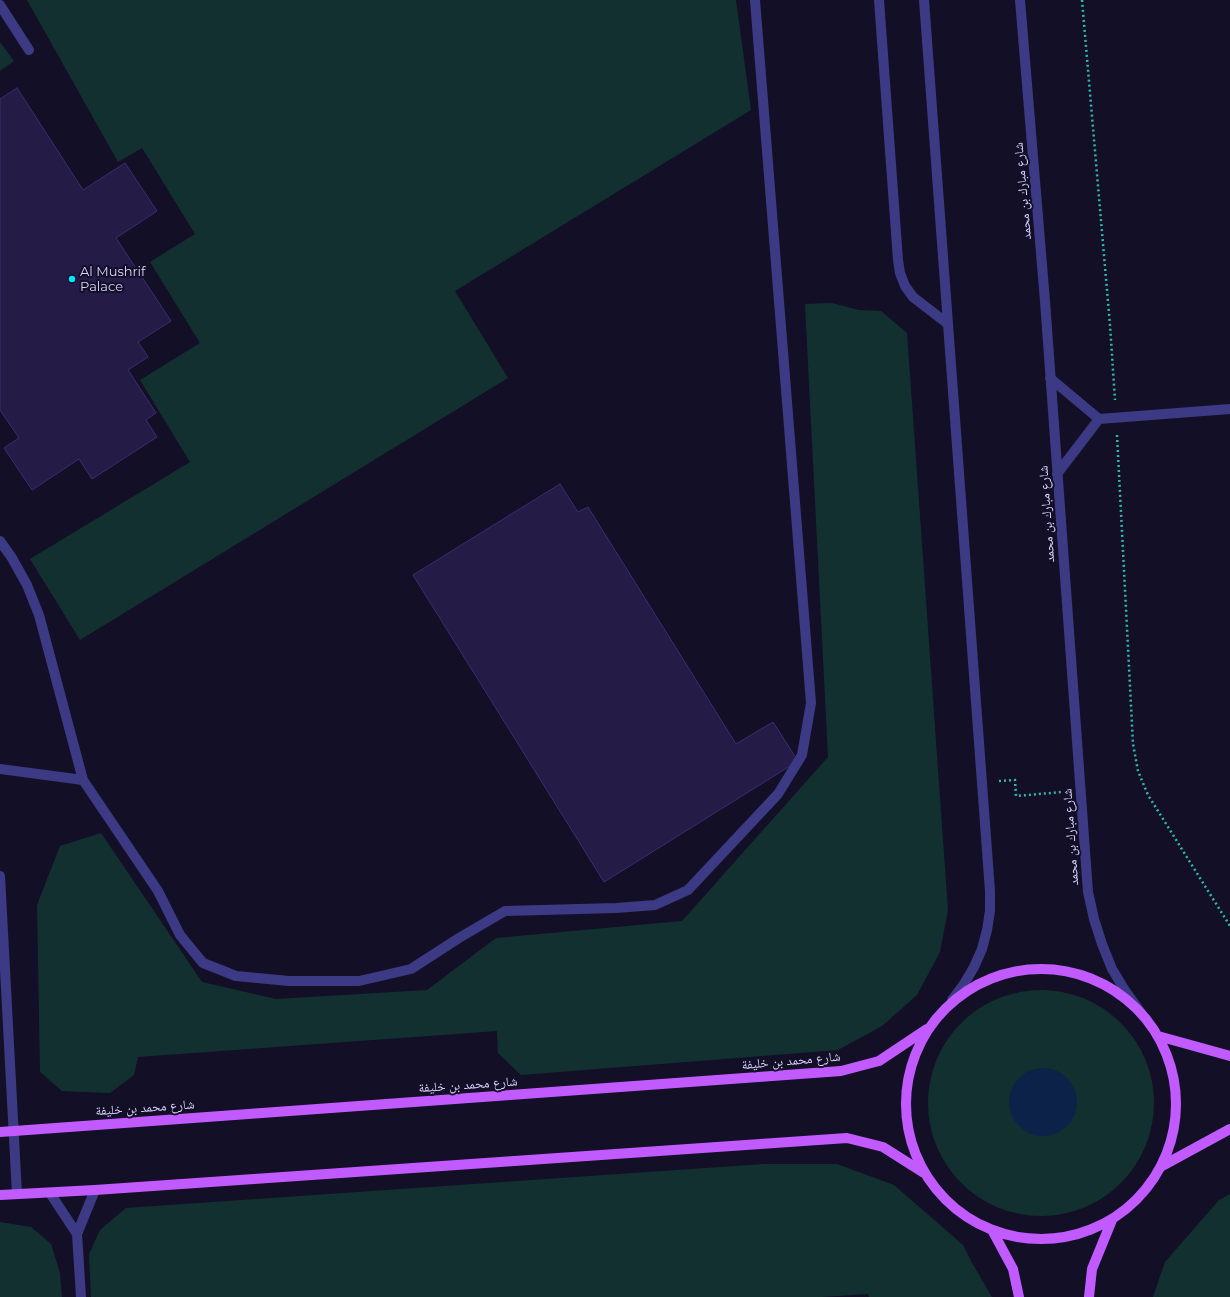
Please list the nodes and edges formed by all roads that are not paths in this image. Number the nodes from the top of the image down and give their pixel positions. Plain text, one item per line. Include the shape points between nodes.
1 (755, 0) edge
2 (879, 0) edge
3 (924, 0) edge
4 (1020, 0) edge
5 (0, 5) edge
6 (29, 50) dead end
7 (948, 324) junction
8 (1050, 378) junction
9 (1230, 409) edge
10 (1099, 419) junction
11 (1057, 474) junction
12 (0, 541) edge
13 (0, 769) edge
14 (83, 780) junction
15 (0, 876) edge
16 (1, 926) edge
17 (952, 1000) junction
18 (1142, 1014) junction
19 (927, 1029) junction
20 (1158, 1036) junction
21 (1230, 1056) edge
22 (1230, 1129) edge
23 (13, 1131) junction
24 (0, 1132) edge
25 (1162, 1166) junction
26 (924, 1173) junction
27 (95, 1190) junction
28 (50, 1193) junction
29 (17, 1194) junction
30 (0, 1195) edge
31 (1112, 1220) junction
32 (992, 1230) junction
33 (77, 1234) junction
34 (81, 1297) edge
35 (1019, 1297) edge
36 (1088, 1297) edge

1 - 14 street via 811,703 802,755 778,794 688,890 655,905 505,911 411,969 359,981 289,981 236,976 203,963 180,934 158,891
2 - 7 street via 900,273 913,297
3 - 7 street
4 - 8 street, شارع مبارك بن محمد
5 - 6 street
7 - 17 street via 990,891 990,911 982,950 964,984
8 - 10 street
8 - 11 street, شارع مبارك بن محمد
9 - 10 street
10 - 11 street
11 - 18 street, شارع مبارك بن محمد via 1088,892 1094,919 1112,969
12 - 14 street via 27,586 39,615
13 - 14 street
15 - 16 street
16 - 23 street
17 - 18 main road via 985,980 1022,970 1060,970 1097,981 1121,995
17 - 19 main road
18 - 20 main road
19 - 23 main road, شارع محمد بن خليفة via 879,1061 841,1071
19 - 26 main road via 911,1063 905,1101 909,1139
20 - 21 main road
20 - 25 main road via 1174,1078 1176,1123
22 - 25 main road
23 - 24 main road, شارع محمد بن خليفة
23 - 29 street
25 - 31 main road via 1141,1197
26 - 27 main road via 883,1147 847,1138
26 - 32 main road via 942,1197 965,1217
27 - 28 main road
27 - 33 street
28 - 29 main road
28 - 33 street
29 - 30 main road
31 - 32 main road via 1074,1236 1032,1240
31 - 36 main road via 1092,1269
32 - 35 main road via 1013,1270
33 - 34 street

